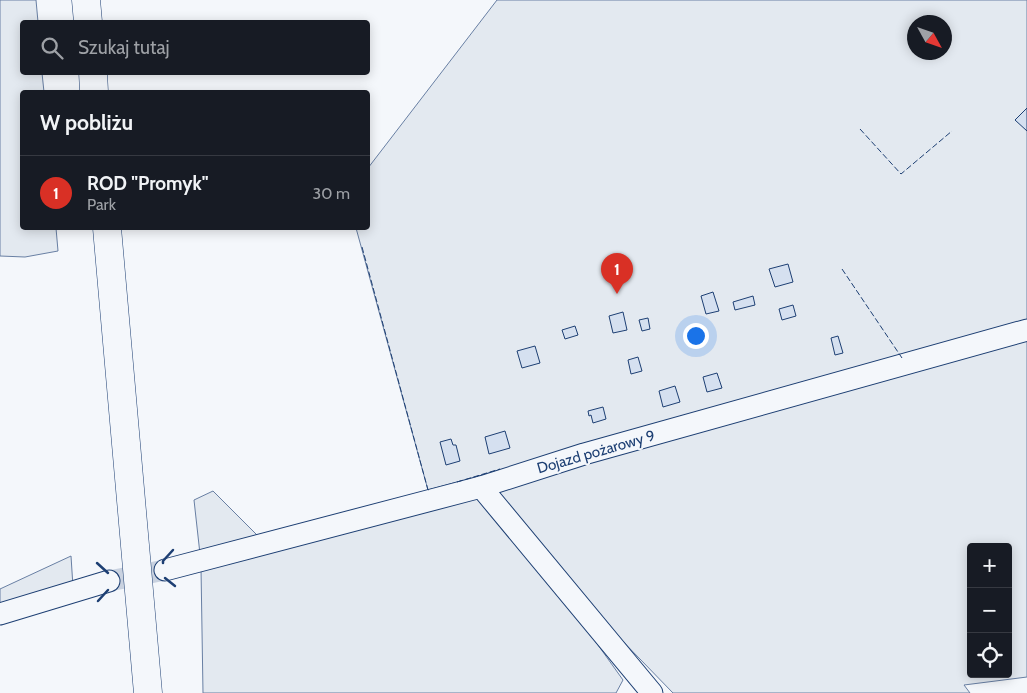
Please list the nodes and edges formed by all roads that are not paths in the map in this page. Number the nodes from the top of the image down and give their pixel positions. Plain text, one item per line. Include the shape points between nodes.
1 (86, 0) edge
2 (88, 20) edge
3 (93, 75) edge
4 (94, 90) edge
5 (106, 230) edge
6 (1027, 330) edge
7 (481, 486) junction
8 (165, 570) tunnel mouth
9 (109, 581) tunnel mouth
10 (0, 614) edge
11 (148, 693) edge
12 (652, 693) edge

1 - 2 main road
3 - 4 main road
5 - 11 main road
6 - 7 lane, Dojazd pożarowy 9
7 - 8 lane, Dojazd pożarowy 9
7 - 12 lane
9 - 10 lane

